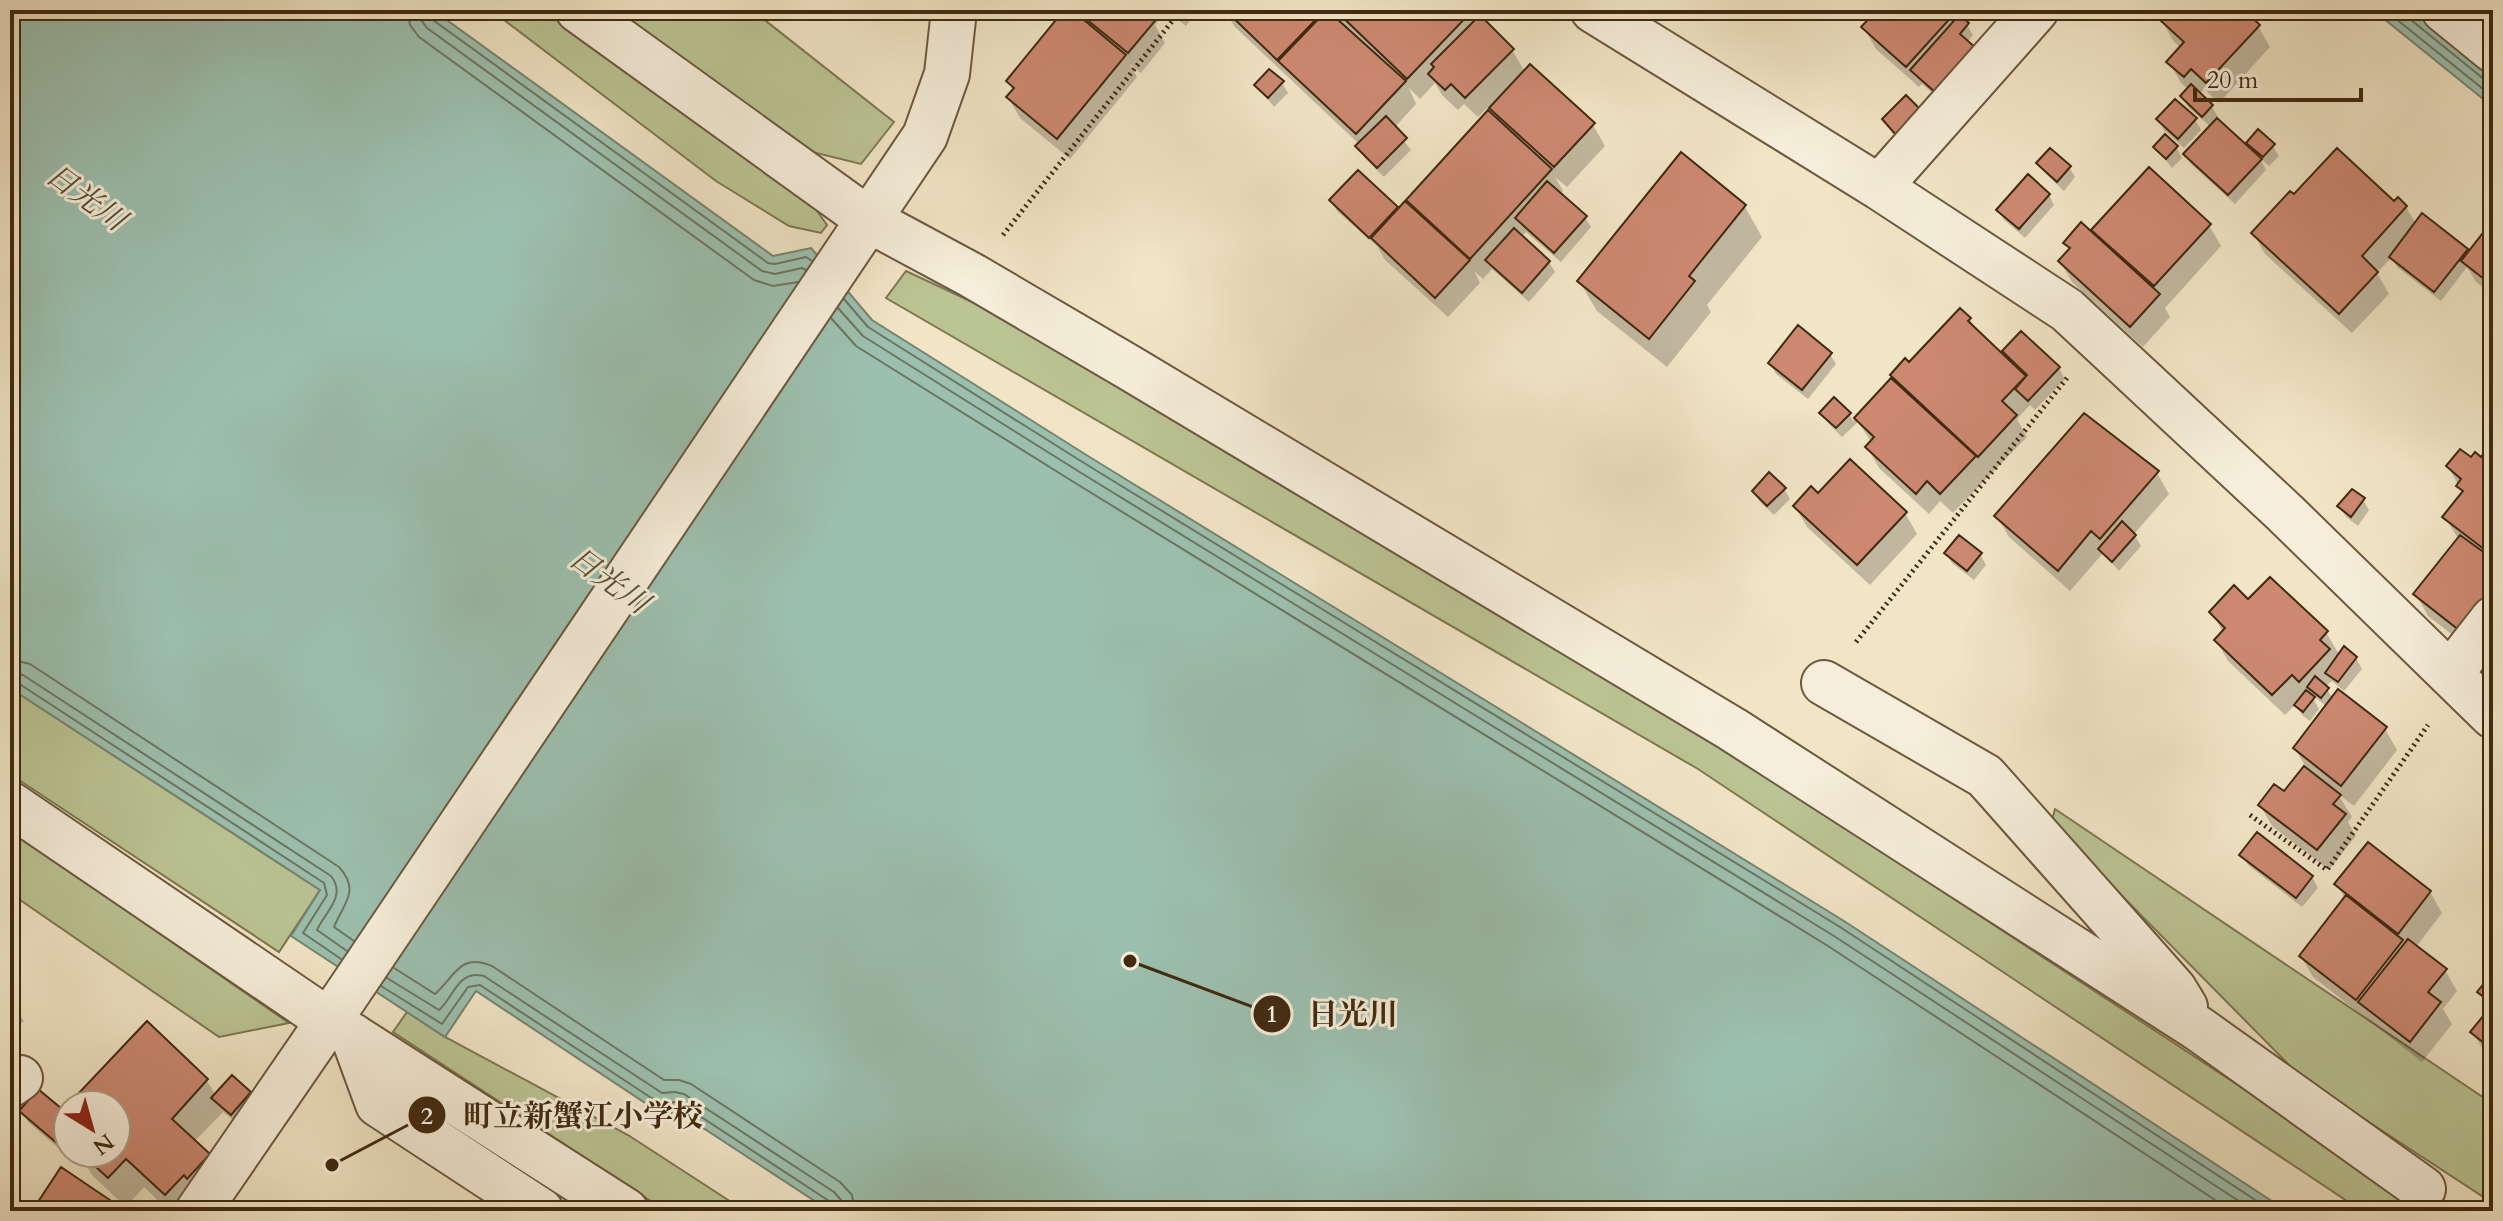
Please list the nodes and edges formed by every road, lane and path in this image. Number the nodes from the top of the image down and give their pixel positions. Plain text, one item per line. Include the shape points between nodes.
1 (578, 10) edge
2 (954, 10) edge
3 (1181, 10) edge
4 (1593, 10) edge
5 (2036, 10) edge
6 (2444, 10) edge
7 (2493, 50) edge
8 (1879, 187) junction
9 (1023, 206) dead end
10 (863, 228) junction
11 (2097, 339) junction
12 (2493, 619) edge
13 (2454, 678) junction
14 (1824, 683) joint
15 (2493, 716) edge
16 (10, 804) edge
17 (2250, 815) dead end
18 (342, 1018) junction
19 (2199, 1029) junction
20 (2423, 1189) dead end
21 (198, 1211) edge
22 (541, 1211) edge
23 (626, 1211) edge

1 - 10 street
2 - 10 street via 947,74 925,136
3 - 9 path
4 - 8 street
5 - 8 street
6 - 7 street
8 - 11 street via 2067,310
10 - 18 street
10 - 19 street via 973,276 1130,368 1732,729
11 - 13 street
11 - 14 path
12 - 13 street
13 - 15 street
13 - 17 path via 2327,870
14 - 19 street via 1985,776 2174,989
16 - 18 street
18 - 21 street
18 - 22 street via 378,1104
18 - 23 street
19 - 20 street

